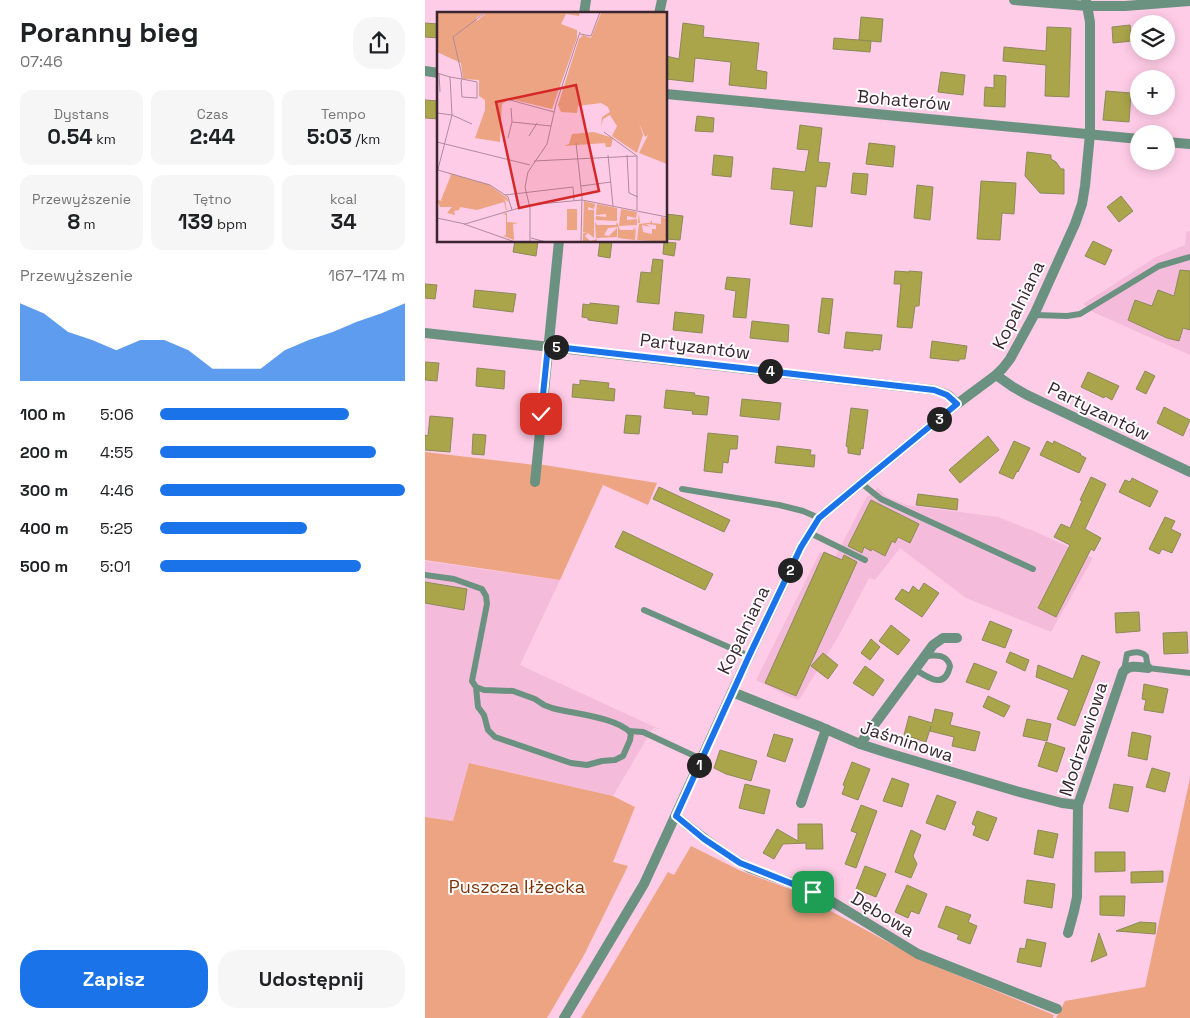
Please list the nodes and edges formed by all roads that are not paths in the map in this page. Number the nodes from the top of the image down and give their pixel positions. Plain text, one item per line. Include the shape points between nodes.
1 (1014, 0) edge
2 (1190, 1) edge
3 (1087, 3) edge
4 (667, 94) edge
5 (1090, 134) junction
6 (1130, 138) edge
7 (1175, 143) edge
8 (1190, 144) edge
9 (559, 242) edge
10 (1190, 257) edge
11 (1034, 315) junction
12 (425, 333) edge
13 (548, 346) junction
14 (996, 375) junction
15 (957, 404) junction
16 (1190, 472) edge
17 (535, 482) dead end
18 (861, 483) junction
19 (681, 489) dead end
20 (819, 518) junction
21 (810, 533) junction
22 (865, 560) dead end
23 (1033, 568) dead end
24 (425, 575) edge
25 (644, 610) dead end
26 (957, 638) dead end
27 (749, 656) junction
28 (926, 656) junction
29 (1149, 668) joint
30 (917, 670) junction
31 (1190, 673) edge
32 (476, 687) junction
33 (731, 692) junction
34 (826, 729) junction
35 (629, 731) junction
36 (861, 744) junction
37 (701, 759) junction
38 (801, 803) dead end
39 (1078, 805) junction
40 (676, 816) junction
41 (1068, 933) dead end
42 (1057, 1009) dead end
43 (564, 1018) edge

1 - 3 street
2 - 3 street via 1125,6
3 - 5 street, Kopalniana via 1090,22
4 - 5 street, Bohaterów
5 - 6 street, Bohaterów
5 - 11 street, Kopalniana via 1082,204
7 - 8 street
9 - 13 street
10 - 11 lane via 1159,266 1080,314
11 - 14 street, Kopalniana via 1010,359
12 - 13 street, Partyzantów
13 - 15 street, Partyzantów via 934,390
13 - 17 street
14 - 15 street, Kopalniana
14 - 16 street, Partyzantów via 1027,395
15 - 18 street, Kopalniana
18 - 20 street, Kopalniana
18 - 23 lane via 881,500
19 - 20 lane via 779,505
20 - 21 street, Kopalniana
21 - 22 lane
21 - 27 street, Kopalniana
24 - 32 lane via 471,584 482,589 487,596 472,681
25 - 27 lane
26 - 28 street via 940,640
27 - 33 street, Kopalniana
28 - 30 street
28 - 30 lane via 937,655 947,659 950,665 948,676 936,680
29 - 31 lane
29 - 39 street, Modrzewiowa via 1124,670
30 - 36 street
32 - 35 lane via 513,691 552,708 606,720
32 - 35 lane via 478,707 488,730 495,737 571,763 587,764 623,756 630,740
33 - 34 street, Jaśminowa
33 - 37 street, Kopalniana
34 - 36 street, Jaśminowa
34 - 38 street
35 - 37 lane via 643,732
36 - 39 street, Jaśminowa via 1016,791
37 - 40 street, Kopalniana
39 - 41 street, Modrzewiowa via 1077,897
40 - 42 street, Dębowa via 740,863 826,898 918,954
40 - 43 street, Kopalniana via 644,884

